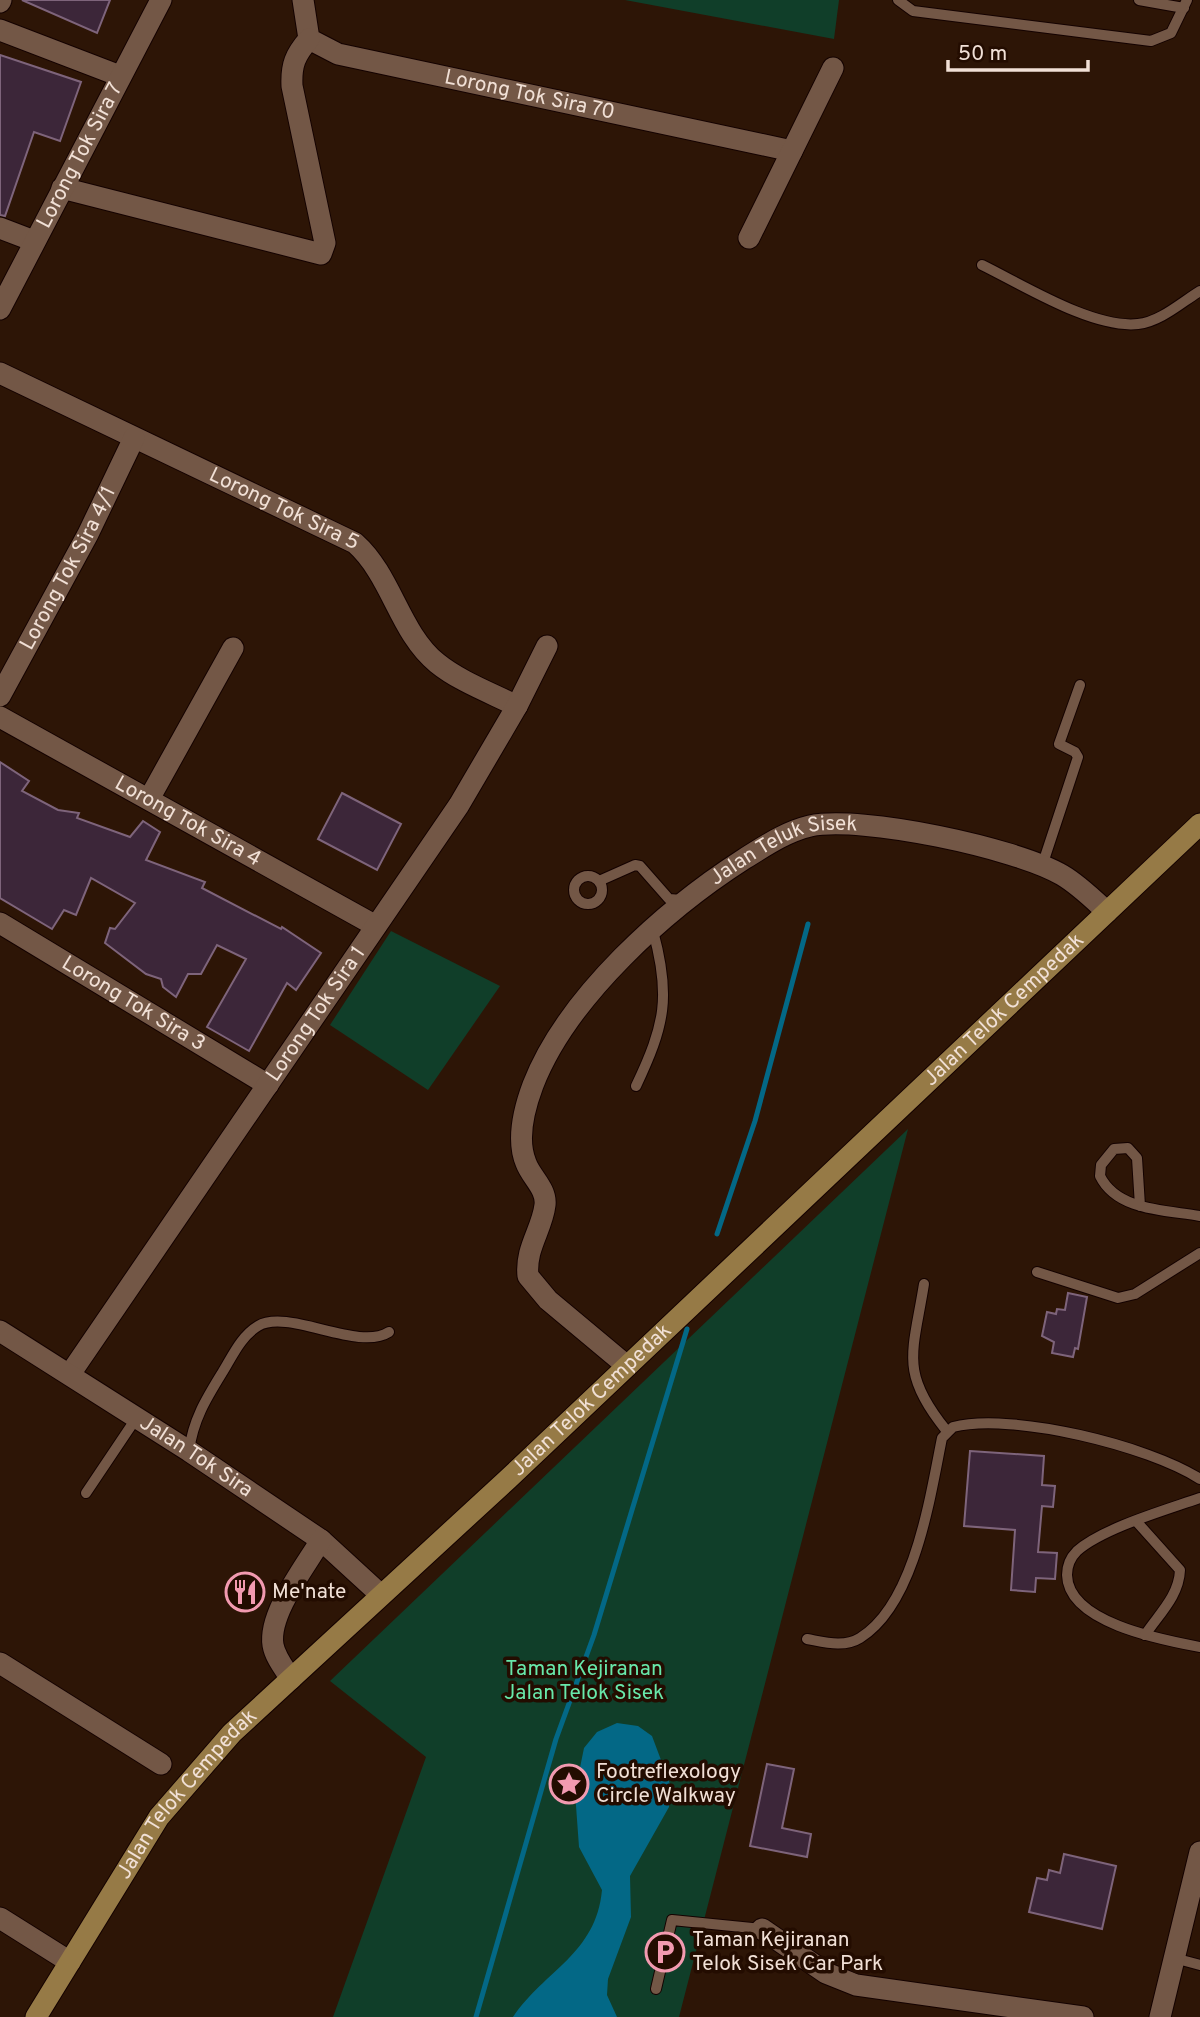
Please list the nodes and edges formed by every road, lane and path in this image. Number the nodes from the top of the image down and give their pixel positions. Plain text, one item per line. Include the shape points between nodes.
1 (161, 0) edge
2 (303, 0) edge
3 (898, 0) edge
4 (1139, 0) edge
5 (1185, 4) edge
6 (0, 30) edge
7 (309, 39) junction
8 (834, 68) dead end
9 (120, 76) junction
10 (792, 151) junction
11 (62, 187) junction
12 (0, 228) edge
13 (749, 238) dead end
14 (34, 241) junction
15 (982, 265) dead end
16 (1200, 290) edge
17 (0, 309) edge
18 (0, 373) edge
19 (134, 438) junction
20 (547, 646) dead end
21 (233, 648) dead end
22 (1080, 685) dead end
23 (0, 696) edge
24 (517, 706) junction
25 (0, 717) edge
26 (149, 799) junction
27 (1200, 824) edge
28 (1042, 866) junction
29 (599, 881) dead end
30 (688, 899) junction
31 (1107, 912) junction
32 (0, 923) edge
33 (376, 926) junction
34 (653, 931) junction
35 (268, 1085) junction
36 (636, 1086) dead end
37 (1140, 1206) junction
38 (1200, 1216) edge
39 (1200, 1253) edge
40 (1037, 1272) dead end
41 (924, 1284) dead end
42 (0, 1331) edge
43 (389, 1332) dead end
44 (627, 1366) junction
45 (70, 1374) junction
46 (137, 1418) junction
47 (946, 1430) junction
48 (189, 1451) junction
49 (1200, 1479) edge
50 (86, 1493) dead end
51 (1200, 1498) edge
52 (1136, 1521) junction
53 (321, 1540) junction
54 (381, 1595) junction
55 (1145, 1635) junction
56 (807, 1639) dead end
57 (1200, 1647) edge
58 (0, 1663) edge
59 (291, 1679) junction
60 (161, 1764) dead end
61 (1200, 1852) edge
62 (0, 1918) edge
63 (762, 1929) joint
64 (1174, 1958) junction
65 (70, 1962) junction
66 (1200, 1965) edge
67 (656, 1989) dead end
68 (1013, 2012) edge
69 (36, 2017) edge
70 (1083, 2017) edge
71 (1160, 2017) edge

1 - 9 street, Lorong Tok Sira 7
2 - 7 street
3 - 5 lane via 913,11 1151,41 1171,33
4 - 5 lane
6 - 9 street
7 - 10 street, Lorong Tok Sira 70 via 338,54 381,65
7 - 11 street via 291,67 292,86 325,243 321,254
8 - 10 street
9 - 11 street, Lorong Tok Sira 7
10 - 13 street
11 - 14 street, Lorong Tok Sira 7
12 - 14 street
14 - 17 street, Lorong Tok Sira 7
15 - 16 lane via 1116,323 1140,324
18 - 19 street, Lorong Tok Sira 5
19 - 23 street, Lorong Tok Sira 4/1
19 - 24 street, Lorong Tok Sira 5 via 355,543 371,558 420,644 436,662
20 - 24 street, Lorong Tok Sira 1
21 - 26 street
22 - 28 lane via 1059,744 1078,757
24 - 33 street, Lorong Tok Sira 1 via 459,804
25 - 26 street, Lorong Tok Sira 4
26 - 33 street, Lorong Tok Sira 4
27 - 31 main road, Jalan Telok Cempedak
28 - 30 street, Jalan Teluk Sisek via 929,836 875,825 834,823 784,834
28 - 31 street, Jalan Teluk Sisek via 1079,886
29 - 30 lane via 640,866 669,900
30 - 34 street, Jalan Teluk Sisek
31 - 44 main road, Jalan Telok Cempedak
32 - 35 street, Lorong Tok Sira 3
33 - 35 street, Lorong Tok Sira 1
34 - 36 lane via 666,994 657,1034
34 - 44 street, Jalan Teluk Sisek via 611,968 572,1016 534,1084 522,1130 521,1149 546,1203 528,1253 528,1276 548,1300
35 - 45 street, Lorong Tok Sira 1
37 - 37 lane via 1137,1158 1128,1148 1114,1149 1101,1165 1100,1176 1113,1194
37 - 38 lane
39 - 40 lane via 1135,1294 1118,1298
41 - 47 lane via 912,1366 925,1404
42 - 45 street, Jalan Tok Sira
43 - 48 lane via 366,1337 285,1324 259,1325 242,1342 198,1412
44 - 54 main road, Jalan Telok Cempedak
45 - 46 street, Jalan Tok Sira
46 - 48 street, Jalan Tok Sira
46 - 50 lane
47 - 49 lane via 963,1424 989,1424 1067,1432 1136,1452
47 - 56 lane via 917,1546 889,1607 859,1639 839,1645
48 - 53 street, Jalan Tok Sira
51 - 52 lane
52 - 55 lane via 1180,1570 1172,1597
52 - 55 lane via 1075,1553 1069,1560 1067,1582 1085,1608
53 - 54 street, Jalan Tok Sira
53 - 59 street via 285,1601 272,1636 273,1648
54 - 59 main road, Jalan Telok Cempedak
55 - 57 lane
58 - 60 street
59 - 65 main road, Jalan Telok Cempedak via 181,1788 136,1852
61 - 64 street
62 - 65 street
63 - 67 lane via 672,1920
63 - 68 street via 826,1973 856,1985
64 - 66 lane
64 - 71 street
65 - 69 main road, Jalan Telok Cempedak
68 - 70 street

